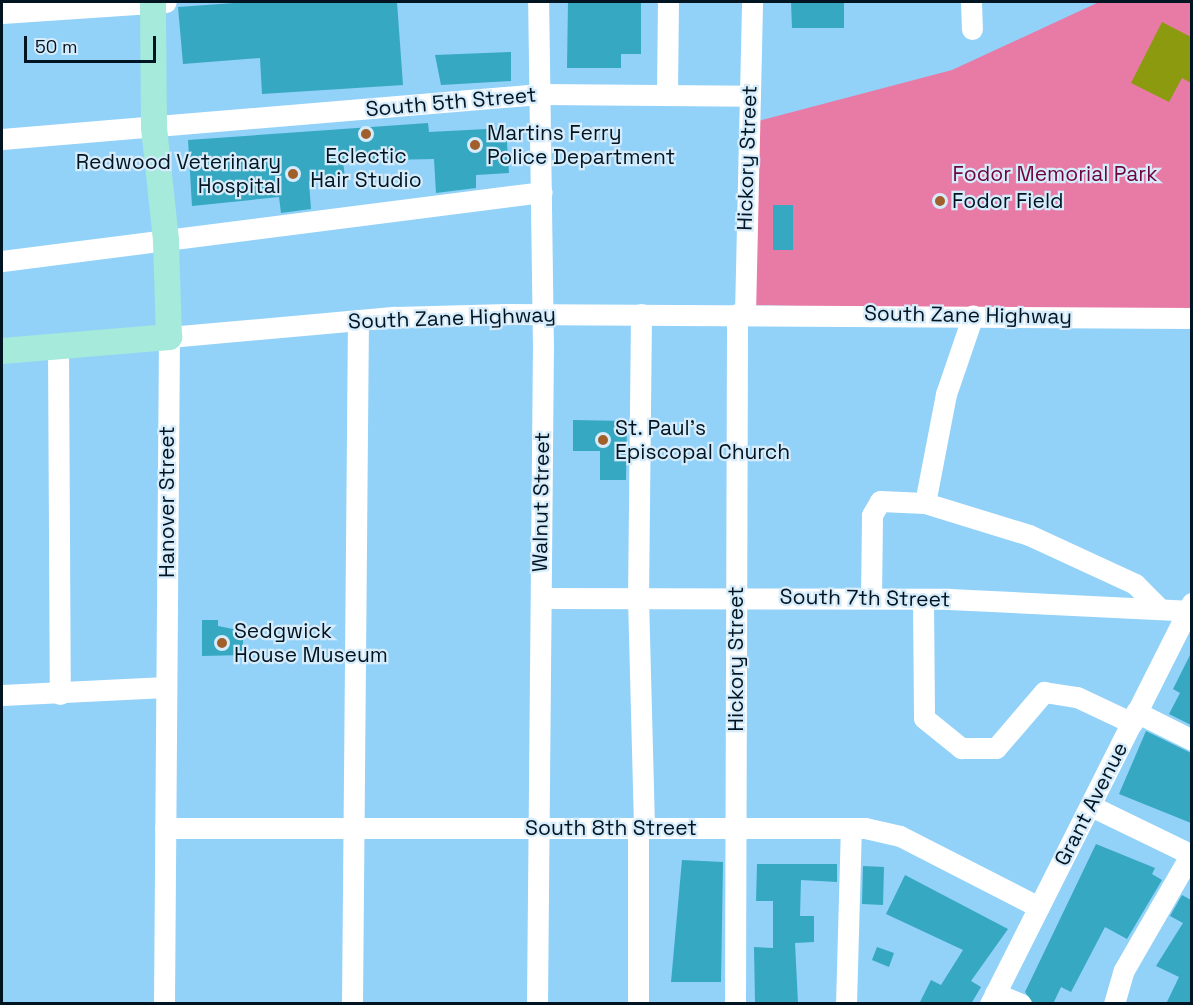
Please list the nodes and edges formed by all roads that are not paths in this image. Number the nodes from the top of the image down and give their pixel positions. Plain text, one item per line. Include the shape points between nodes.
1 (157, 2) edge
2 (538, 2) edge
3 (668, 2) edge
4 (752, 2) edge
5 (971, 2) edge
6 (2, 13) edge
7 (972, 29) dead end
8 (540, 94) junction
9 (667, 95) junction
10 (750, 96) junction
11 (154, 127) junction
12 (2, 139) edge
13 (542, 192) junction
14 (166, 240) junction
15 (2, 261) edge
16 (542, 314) junction
17 (641, 314) junction
18 (741, 314) junction
19 (974, 315) junction
20 (1191, 318) edge
21 (358, 320) junction
22 (169, 337) junction
23 (58, 345) junction
24 (2, 351) edge
25 (925, 503) junction
26 (736, 596) junction
27 (541, 597) junction
28 (638, 597) junction
29 (870, 598) junction
30 (923, 599) junction
31 (1158, 607) junction
32 (1190, 608) edge
33 (166, 687) junction
34 (60, 694) junction
35 (2, 695) edge
36 (1134, 717) junction
37 (1191, 740) edge
38 (1091, 806) junction
39 (354, 827) junction
40 (539, 827) junction
41 (165, 828) junction
42 (734, 828) junction
43 (850, 828) junction
44 (641, 829) junction
45 (1191, 855) edge
46 (1039, 907) junction
47 (993, 998) edge
48 (164, 1004) edge
49 (352, 1004) edge
50 (537, 1004) edge
51 (638, 1004) edge
52 (735, 1004) edge
53 (846, 1004) edge
54 (1021, 1004) edge
55 (1114, 1004) edge

1 - 6 street
1 - 11 main road, Hanover Street
2 - 8 street, Walnut Street
3 - 9 street
4 - 10 street, Hickory Street
5 - 7 street
8 - 9 street, South 5th Street
8 - 11 street, South 5th Street
8 - 13 street, Walnut Street
9 - 10 street, South 5th Street
10 - 18 street, Hickory Street
11 - 12 street, South 5th Street
11 - 14 main road, Hanover Street
13 - 14 street
13 - 16 street, Walnut Street
14 - 15 street
14 - 22 main road, Hanover Street
16 - 17 street, South Zane Highway
16 - 21 street, South Zane Highway
16 - 27 street, Walnut Street
17 - 18 street, South Zane Highway
17 - 28 street
18 - 19 street, South Zane Highway
18 - 26 street, Hickory Street
19 - 20 street, South Zane Highway
19 - 25 street via 946,394
21 - 22 street, South Zane Highway
21 - 39 street
22 - 23 main road
22 - 33 street, Hanover Street
23 - 24 main road
23 - 34 street
25 - 29 street via 875,504
25 - 31 street via 1075,553 1135,584
26 - 28 street, South 7th Street
26 - 29 street, South 7th Street
26 - 42 street, Hickory Street
27 - 28 street, South 7th Street
27 - 40 street, Walnut Street
28 - 44 street
29 - 30 street, South 7th Street
30 - 31 street, South 7th Street
30 - 36 street via 924,718 961,748 996,748 1044,692 1077,697
31 - 32 street, South 7th Street
32 - 36 street, Grant Avenue
33 - 34 street
33 - 41 street, Hanover Street
34 - 35 street
36 - 37 street
36 - 38 street, Grant Avenue
38 - 45 street
38 - 46 street, Grant Avenue
39 - 40 street, South 8th Street
39 - 41 street, South 8th Street
39 - 49 street
40 - 44 street, South 8th Street
40 - 50 street, Walnut Street
41 - 48 street, Hanover Street
42 - 43 street, South 8th Street
42 - 44 street, South 8th Street
42 - 52 street, Hickory Street
43 - 46 street, South 8th Street via 900,836
43 - 53 street
44 - 51 street
45 - 55 street via 1124,970
46 - 47 street, Grant Avenue
47 - 54 street

